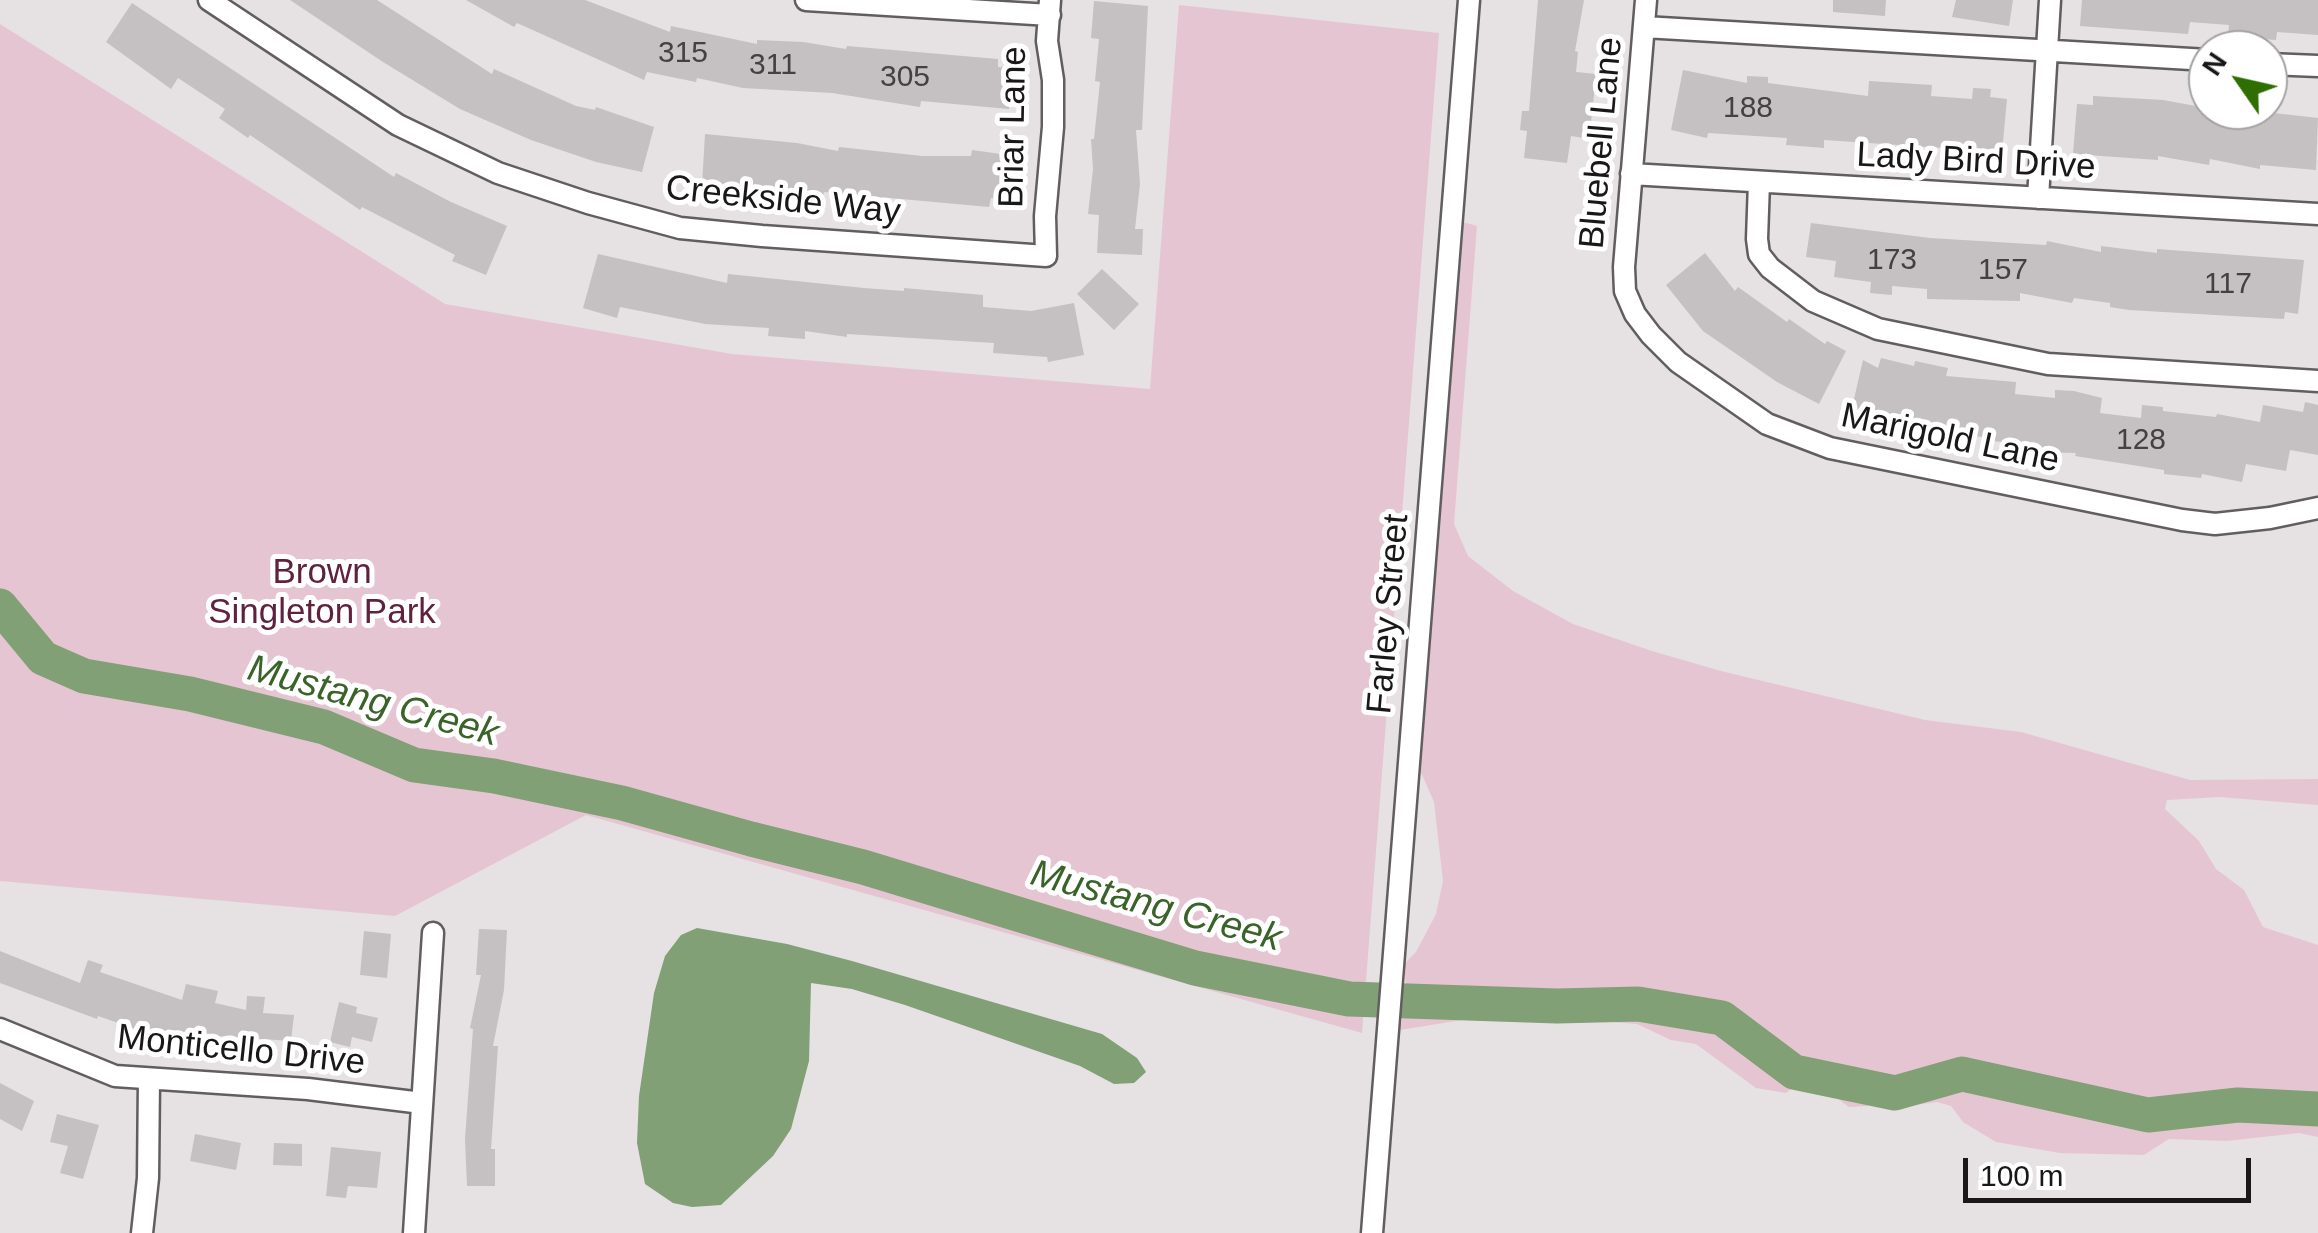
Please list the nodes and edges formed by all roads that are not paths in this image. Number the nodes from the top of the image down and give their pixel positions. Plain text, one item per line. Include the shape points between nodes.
1 (209, 0) edge
2 (806, 0) edge
3 (1469, 0) edge
4 (1646, 0) edge
5 (2050, 0) edge
6 (1050, 8) edge
7 (1644, 27) junction
8 (2047, 51) junction
9 (2188, 59) edge
10 (2288, 65) edge
11 (2318, 66) edge
12 (1631, 174) junction
13 (1759, 182) junction
14 (2038, 198) junction
15 (2318, 214) edge
16 (1046, 256) joint
17 (1625, 292) joint
18 (2318, 381) edge
19 (2318, 508) edge
20 (433, 933) dead end
21 (0, 1028) edge
22 (149, 1079) junction
23 (422, 1103) junction
24 (142, 1233) edge
25 (414, 1233) edge
26 (1372, 1233) edge

1 - 16 street, Creekside Way via 398,125 498,173 588,203 680,228
2 - 6 street
3 - 26 street, Farley Street
4 - 7 street, Bluebell Lane
5 - 8 street
6 - 16 street, Briar Lane
7 - 8 street
7 - 12 street, Bluebell Lane
8 - 9 street
8 - 14 street
10 - 11 street
12 - 13 street, Lady Bird Drive
12 - 17 street, Bluebell Lane
13 - 14 street, Lady Bird Drive
13 - 18 street via 1757,240 1770,268 1813,301 1878,329 2048,364
14 - 15 street, Lady Bird Drive
17 - 19 street, Marigold Lane via 1650,335 1678,362 1767,424 1830,448 2182,520 2215,524
20 - 23 street
21 - 22 street, Monticello Drive via 115,1076
22 - 23 street, Monticello Drive
22 - 24 street
23 - 25 street

